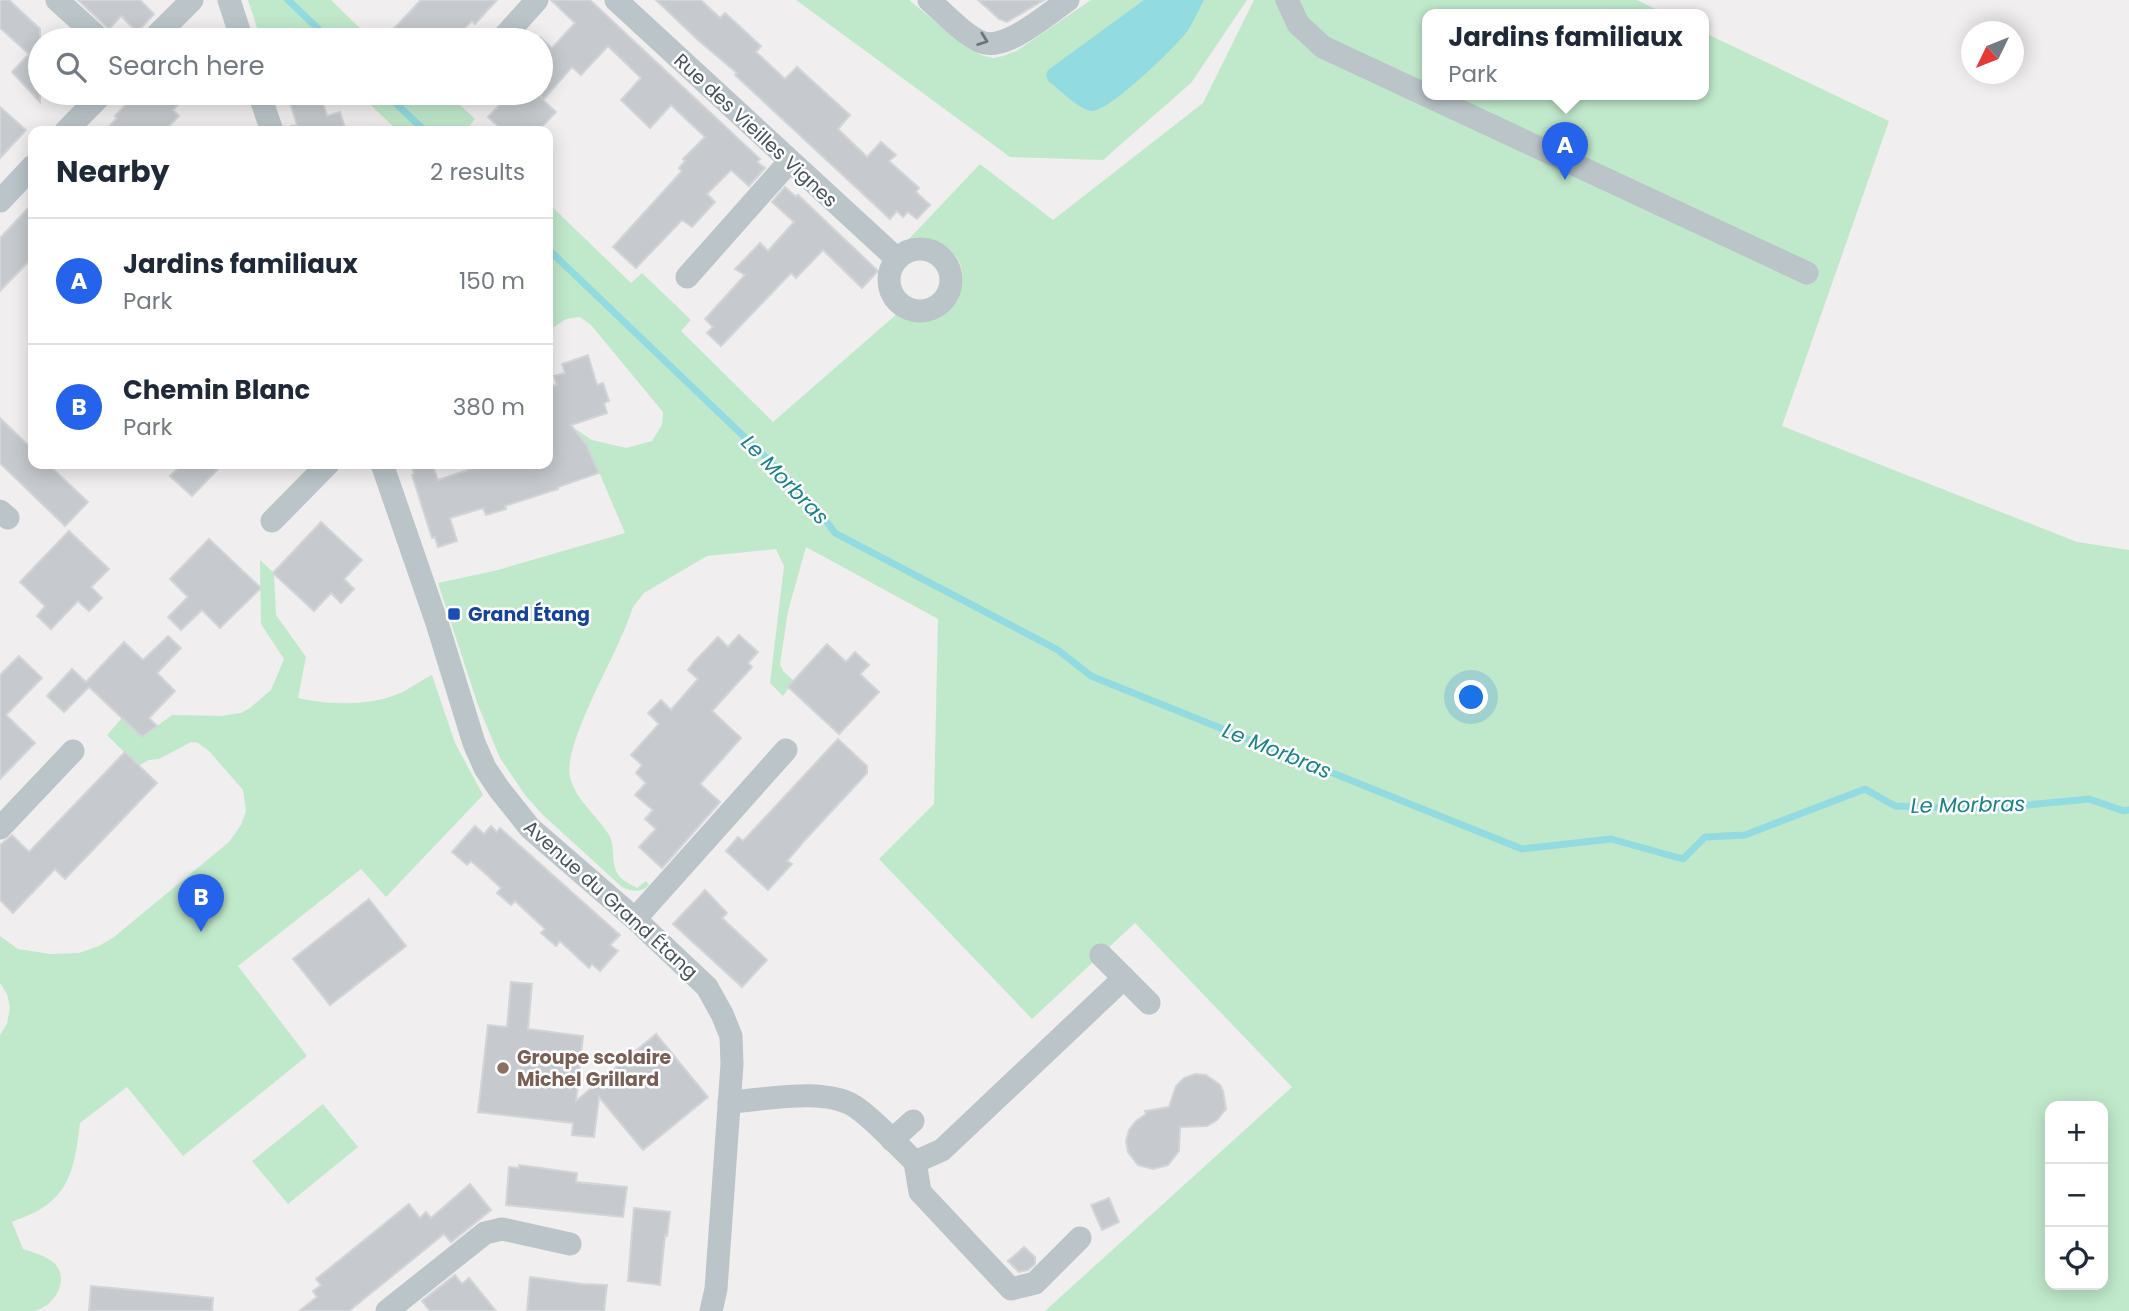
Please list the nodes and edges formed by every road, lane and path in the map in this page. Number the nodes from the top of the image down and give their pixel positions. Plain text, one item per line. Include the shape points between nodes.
1 (57, 0) edge
2 (192, 0) edge
3 (229, 0) edge
4 (537, 0) edge
5 (616, 0) edge
6 (929, 0) edge
7 (1068, 0) edge
8 (1287, 0) edge
9 (88, 28) edge
10 (164, 28) edge
11 (238, 28) edge
12 (512, 28) edge
13 (1422, 93) edge
14 (1437, 100) edge
15 (91, 105) edge
16 (263, 105) edge
17 (71, 126) edge
18 (270, 126) edge
19 (790, 161) junction
20 (28, 171) edge
21 (0, 201) edge
22 (897, 259) dead end
23 (1807, 273) dead end
24 (687, 276) dead end
25 (323, 469) edge
26 (384, 469) edge
27 (272, 521) dead end
28 (786, 750) dead end
29 (73, 751) dead end
30 (0, 828) edge
31 (635, 919) junction
32 (1101, 955) dead end
33 (1124, 978) junction
34 (1149, 1003) dead end
35 (729, 1102) junction
36 (913, 1121) dead end
37 (892, 1140) junction
38 (915, 1161) junction
39 (1080, 1238) dead end
40 (570, 1244) dead end
41 (387, 1311) edge
42 (711, 1311) edge

1 - 9 street
2 - 10 street
3 - 11 street
4 - 12 street
5 - 19 street, Rue des Vieilles Vignes
6 -> 7 street via 974,37 994,44 1012,38
8 - 13 street via 1297,24 1323,47
14 - 23 street
15 - 17 street
16 - 18 street
19 - 22 street, Rue des Vieilles Vignes
19 - 24 street
20 - 21 street
25 - 27 street
26 - 31 street, Avenue du Grand Étang via 485,768 530,828
28 - 31 street
29 - 30 street
31 - 35 street, Avenue du Grand Étang via 707,987 722,1013 730,1036
32 - 33 street
33 - 34 street
33 - 38 street via 942,1150
35 - 37 street via 818,1095 837,1099 855,1107
35 - 42 street, Avenue du Grand Étang
36 - 37 street
37 - 38 street
38 - 39 street via 920,1192 1011,1289 1035,1283
40 - 41 street via 502,1229 485,1233

